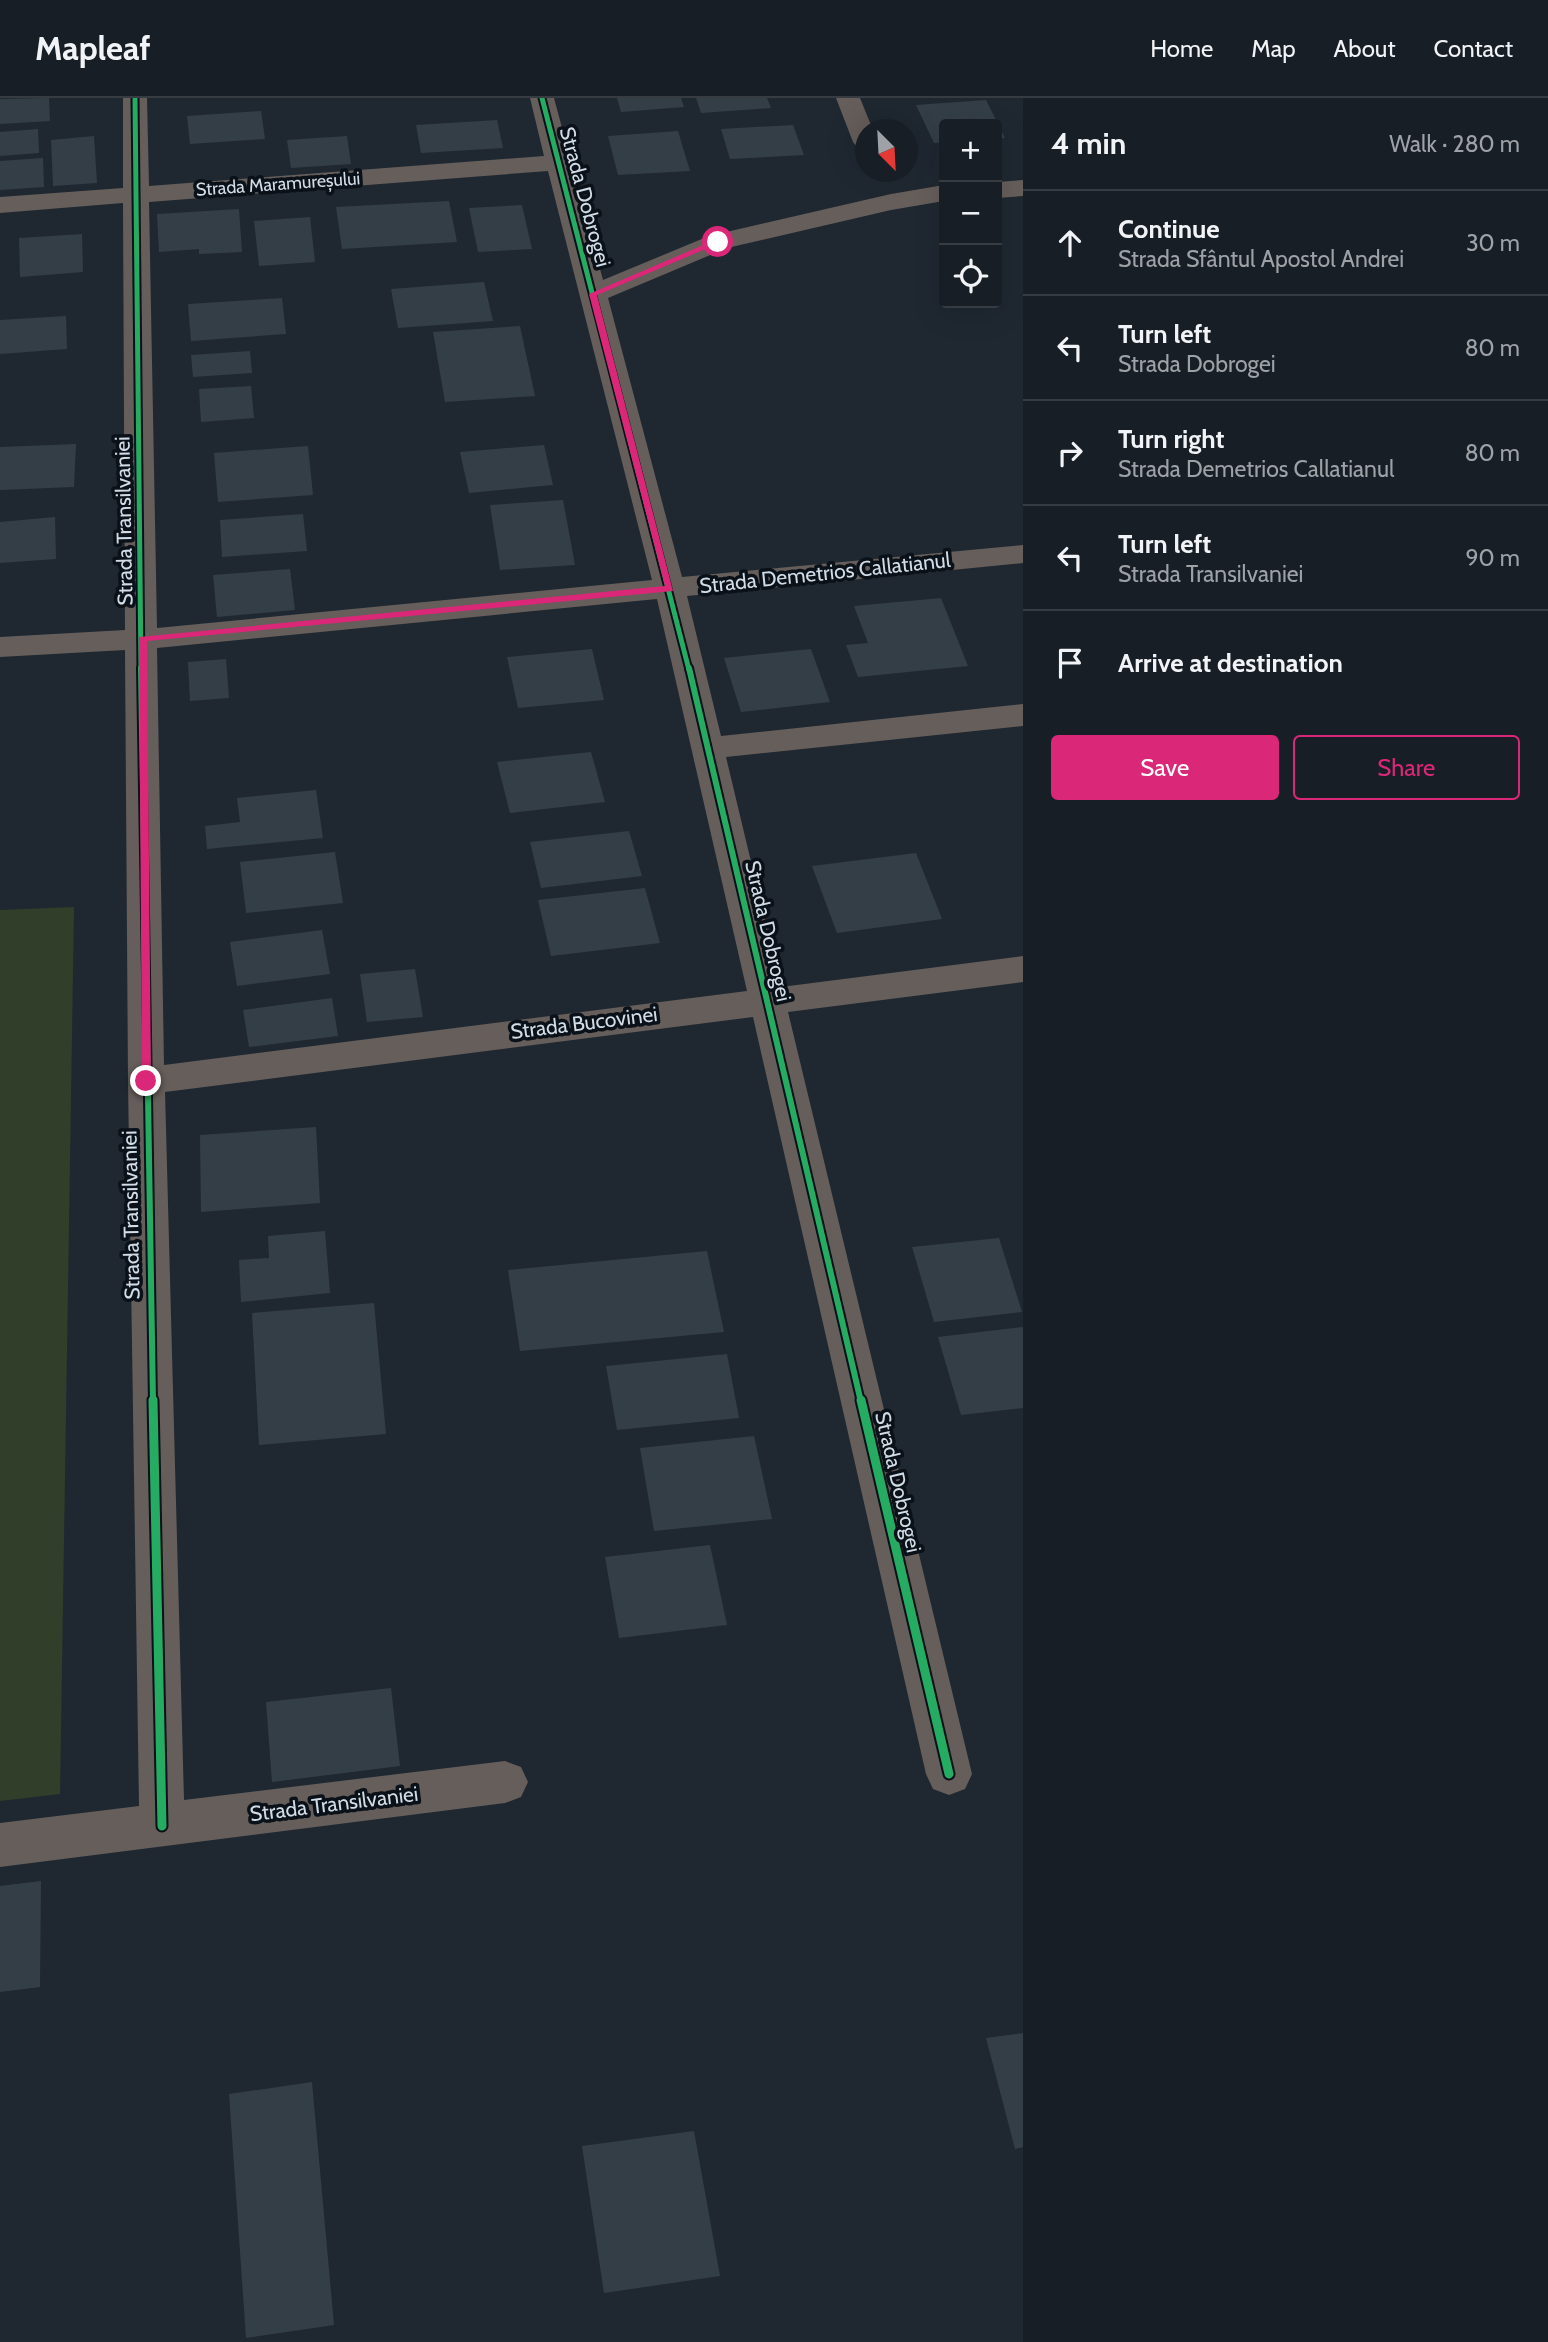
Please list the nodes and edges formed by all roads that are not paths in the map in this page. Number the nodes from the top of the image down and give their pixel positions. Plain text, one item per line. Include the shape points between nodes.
1 (135, 98) edge
2 (542, 98) edge
3 (848, 98) edge
4 (857, 119) edge
5 (557, 163) junction
6 (882, 182) edge
7 (1023, 188) edge
8 (1002, 190) edge
9 (939, 194) edge
10 (138, 195) junction
11 (891, 202) junction
12 (0, 205) edge
13 (593, 294) junction
14 (1023, 554) edge
15 (670, 589) junction
16 (142, 639) junction
17 (0, 647) edge
18 (1023, 715) edge
19 (707, 748) junction
20 (1023, 969) edge
21 (766, 1000) junction
22 (146, 1081) junction
23 (949, 1774) dead end
24 (505, 1782) dead end
25 (162, 1826) junction
26 (0, 1845) edge

1 - 10 street, Strada Transilvaniei
2 - 5 street, Strada Dobrogei
3 - 4 street
5 - 10 street, Strada Maramureșului
5 - 13 street, Strada Dobrogei
6 - 11 street
7 - 8 street
9 - 11 street
10 - 12 street, Strada Maramureșului
10 - 16 street, Strada Transilvaniei
11 - 13 street via 718,242
13 - 15 street, Strada Dobrogei
14 - 15 street, Strada Demetrios Callatianul
15 - 16 street, Strada Demetrios Callatianul
15 - 19 street, Strada Dobrogei
16 - 17 street, Strada Demetrios Callatianul
16 - 22 street, Strada Transilvaniei
18 - 19 street
19 - 21 street, Strada Dobrogei
20 - 21 street, Strada Bucovinei
21 - 22 street, Strada Bucovinei
21 - 23 street, Strada Dobrogei
22 - 25 street, Strada Transilvaniei
24 - 25 street, Strada Transilvaniei
25 - 26 street, Strada Transilvaniei

